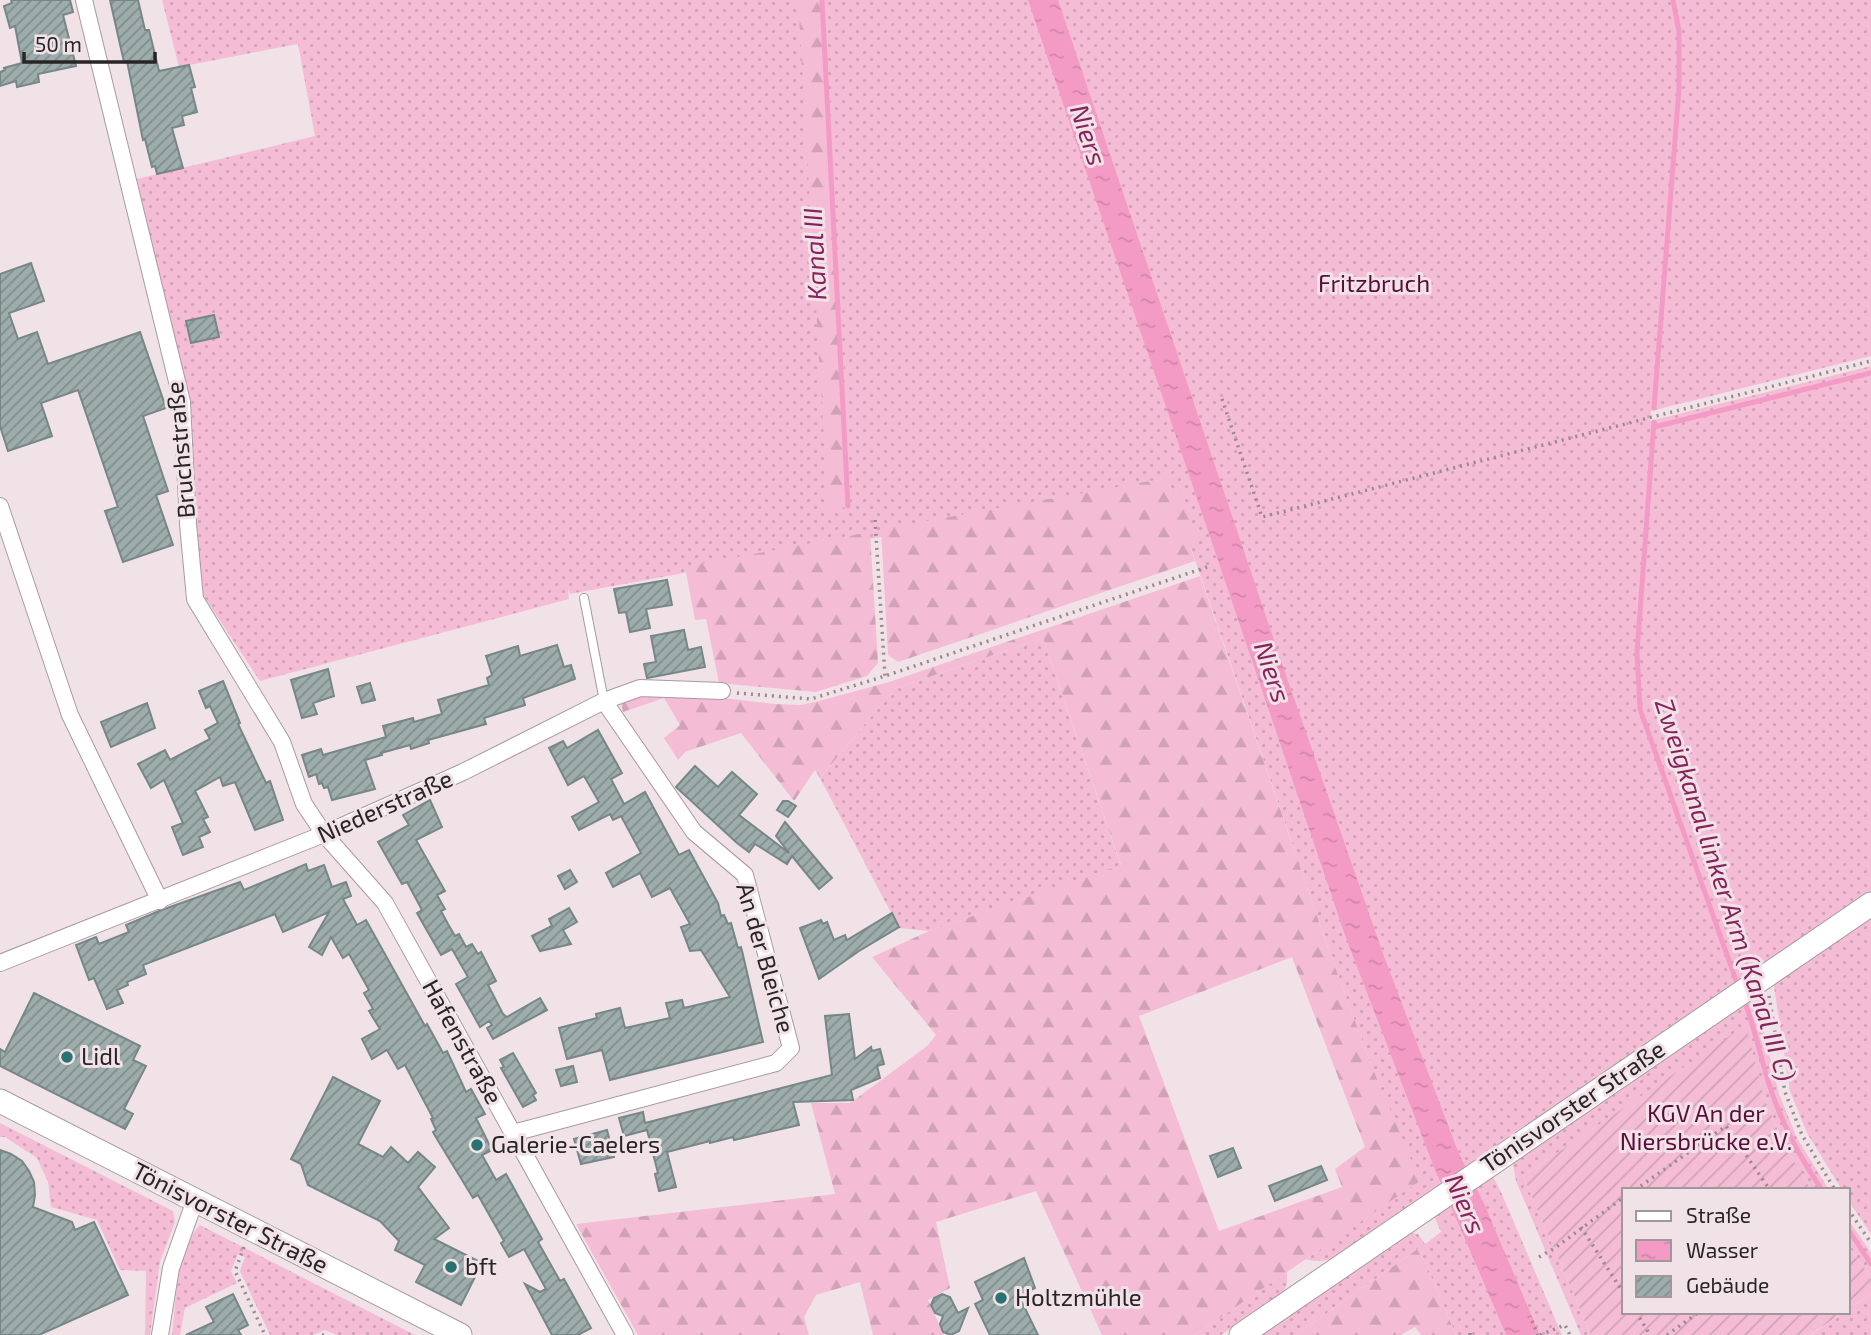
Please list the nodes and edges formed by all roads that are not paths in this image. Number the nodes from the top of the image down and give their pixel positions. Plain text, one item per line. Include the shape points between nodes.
1 (84, 0) edge
2 (0, 506) edge
3 (583, 598) dead end
4 (722, 691) road end
5 (604, 701) junction
6 (324, 834) junction
7 (160, 901) junction
8 (1871, 904) edge
9 (0, 963) edge
10 (0, 1101) edge
11 (513, 1133) junction
12 (195, 1200) junction
13 (160, 1335) edge
14 (460, 1335) edge
15 (625, 1335) edge
16 (1241, 1335) edge

1 - 6 street, Bruchstraße via 182,402 195,599 282,742 304,804
2 - 7 street via 70,715
3 - 5 lane
4 - 5 street via 640,688
5 - 6 street, Niederstraße via 463,772
5 - 11 street, An der Bleiche via 694,832 745,875 791,1048 776,1063
6 - 7 street, Niederstraße
6 - 11 street, Hafenstraße via 386,903
7 - 9 street, Niederstraße
8 - 16 main road, Tönisvorster Straße
10 - 12 main road, Tönisvorster Straße
11 - 15 street, Hafenstraße
12 - 13 street via 171,1268
12 - 14 main road, Tönisvorster Straße

